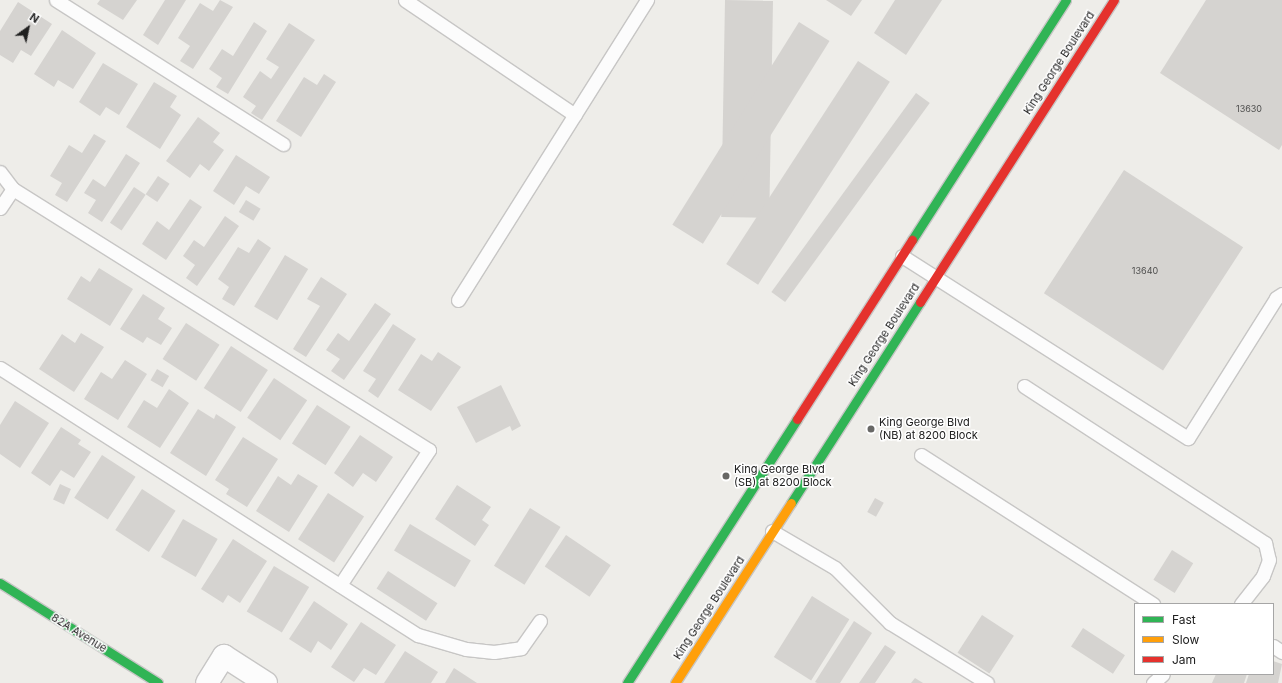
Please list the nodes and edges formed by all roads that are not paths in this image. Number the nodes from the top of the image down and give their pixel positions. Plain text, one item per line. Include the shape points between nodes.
1 (56, 0) edge
2 (405, 0) edge
3 (647, 0) edge
4 (1066, 0) edge
5 (1114, 0) edge
6 (575, 115) junction
7 (283, 144) dead end
8 (0, 172) edge
9 (13, 189) junction
10 (0, 208) edge
11 (902, 256) junction
12 (935, 278) junction
13 (1282, 294) edge
14 (458, 300) dead end
15 (0, 368) edge
16 (1024, 386) dead end
17 (921, 455) dead end
18 (772, 531) junction
19 (0, 583) edge
20 (340, 585) junction
21 (1151, 603) edge
22 (1242, 603) edge
23 (540, 621) dead end
24 (1162, 675) edge
25 (158, 683) edge
26 (207, 683) edge
27 (266, 683) edge
28 (627, 683) edge
29 (674, 683) edge
30 (987, 683) edge
31 (1153, 683) edge

1 - 7 lane
2 - 6 lane
3 - 6 lane
4 - 11 main road
5 - 12 main road, King George Boulevard
6 - 14 lane
8 - 9 lane
9 - 10 lane
9 - 20 lane via 429,450
11 - 12 lane
11 - 28 main road
12 - 13 lane via 1188,438 1276,298
12 - 18 main road, King George Boulevard
15 - 20 lane
16 - 22 lane via 1265,543 1269,560 1263,576
17 - 21 lane
18 - 29 main road, King George Boulevard
18 - 30 lane via 834,568 890,623
19 - 25 main road, 82A Avenue
20 - 23 lane via 418,635 466,649 494,652 521,648
24 - 31 lane
26 - 27 street via 224,656

